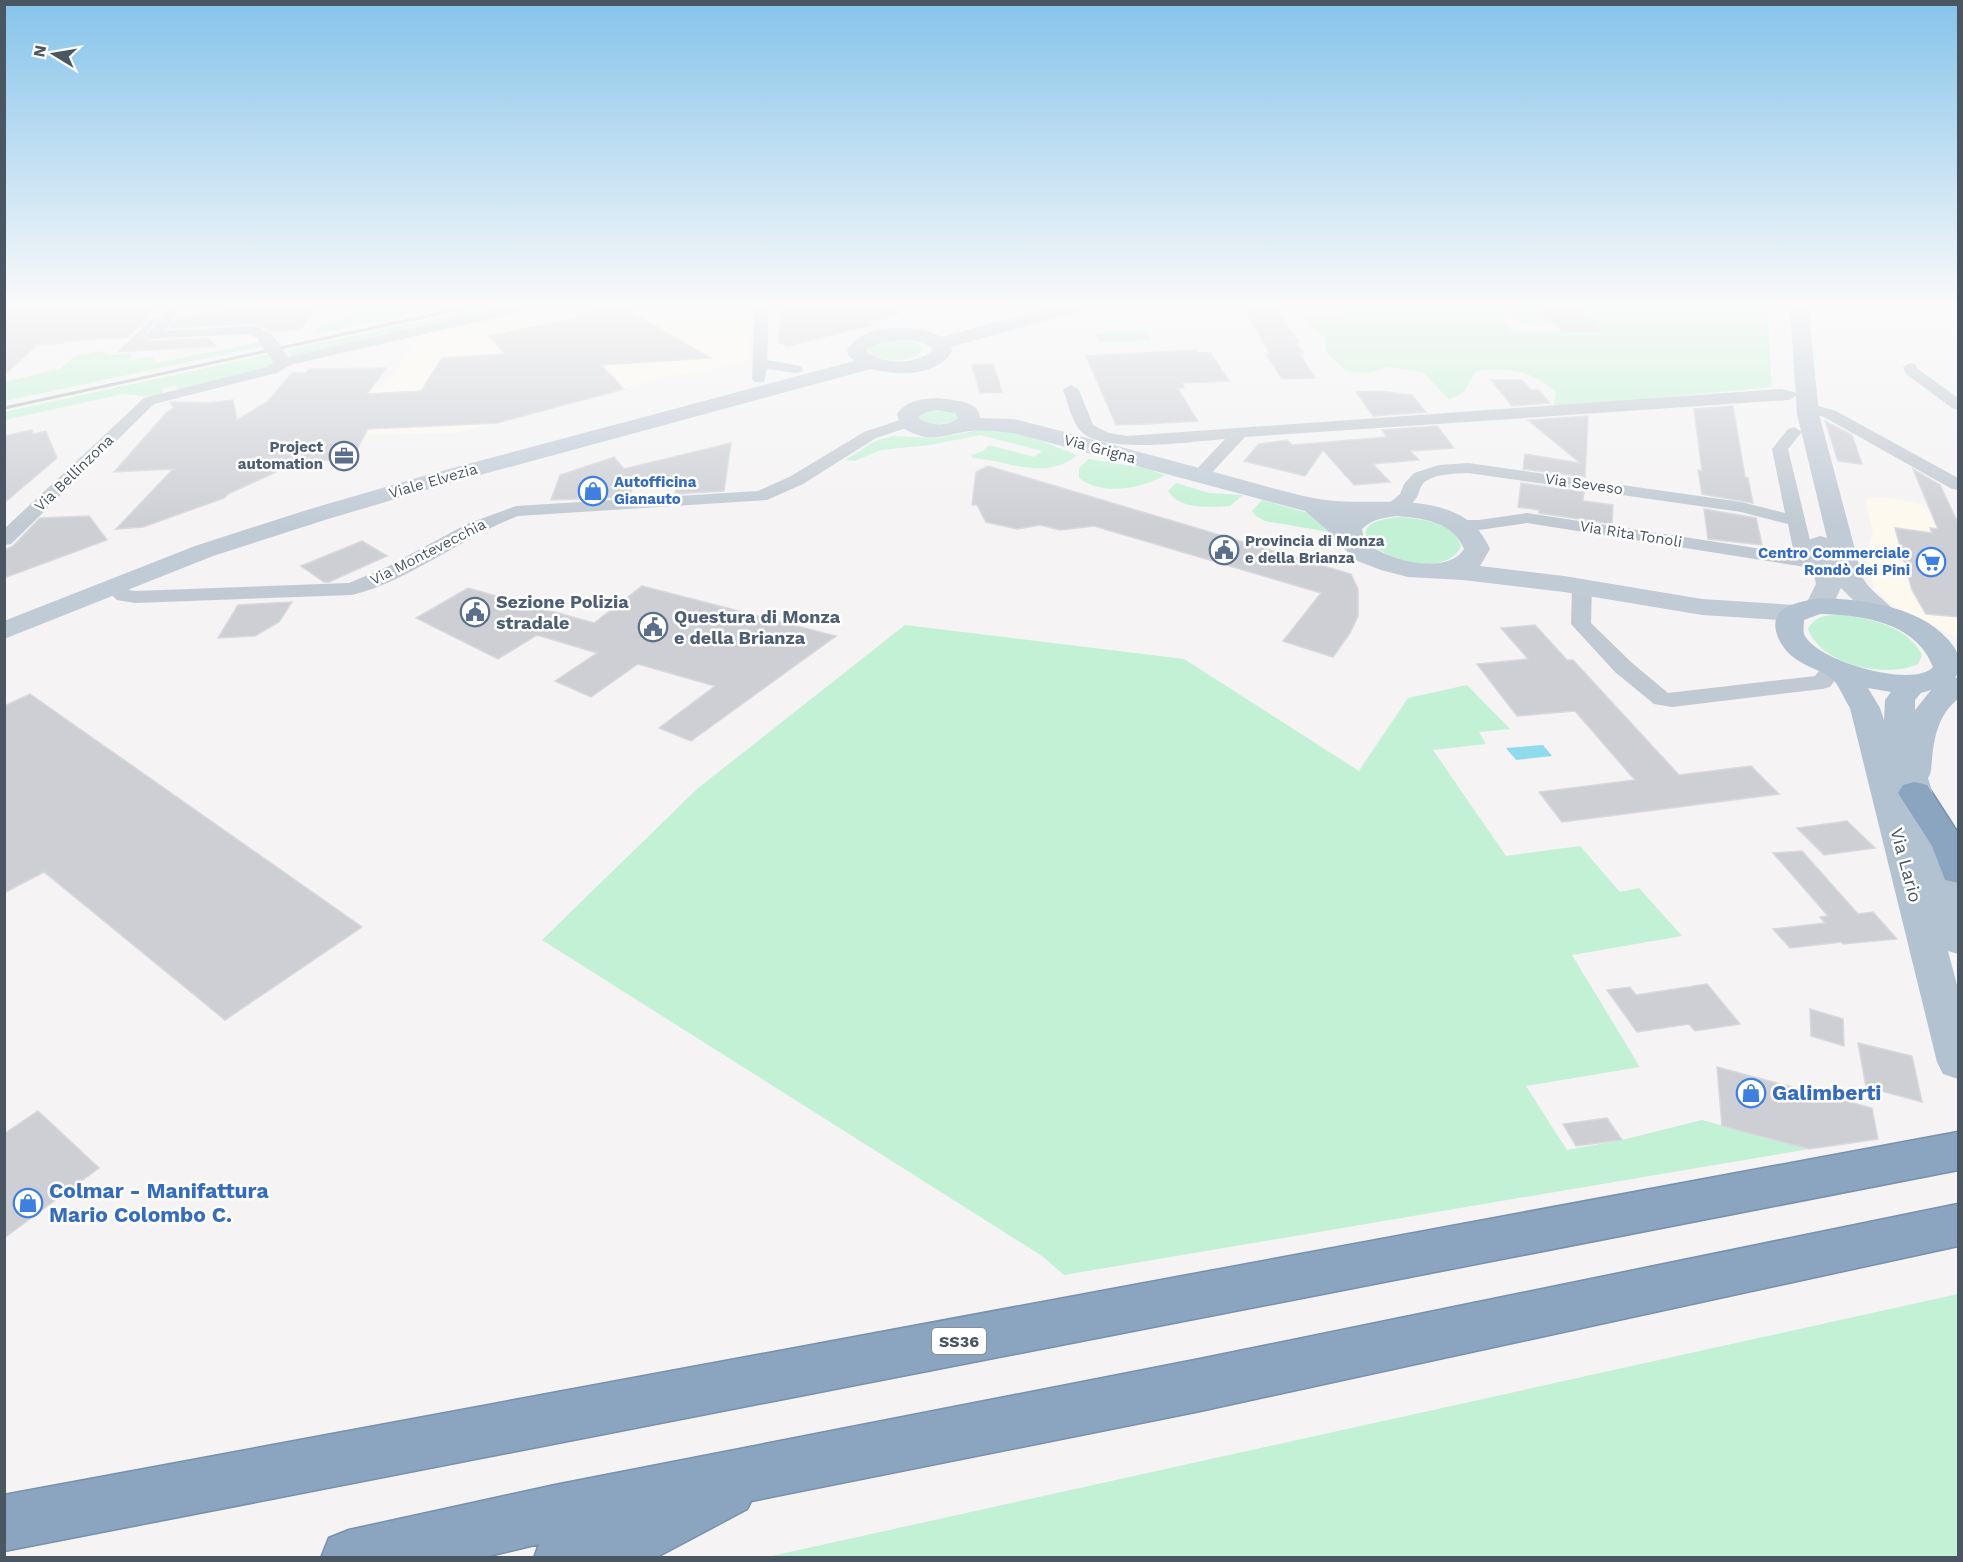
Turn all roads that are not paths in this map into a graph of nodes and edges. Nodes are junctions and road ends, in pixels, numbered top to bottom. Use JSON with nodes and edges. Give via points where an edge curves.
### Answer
{"nodes":[{"id":1,"x":237,"y":379,"type":"edge"},
{"id":2,"x":733,"y":379,"type":"edge"},
{"id":3,"x":785,"y":379,"type":"edge"},
{"id":4,"x":916,"y":379,"type":"edge"},
{"id":5,"x":927,"y":379,"type":"edge"},
{"id":6,"x":944,"y":379,"type":"edge"},
{"id":7,"x":1795,"y":379,"type":"edge"},
{"id":8,"x":1798,"y":379,"type":"edge"},
{"id":9,"x":1922,"y":379,"type":"edge"},
{"id":10,"x":929,"y":387,"type":"junction"},
{"id":11,"x":1071,"y":390,"type":"dead end"},
{"id":12,"x":1798,"y":401,"type":"junction"},
{"id":13,"x":1959,"y":405,"type":"edge"},
{"id":14,"x":968,"y":419,"type":"junction"},
{"id":15,"x":1794,"y":432,"type":"junction"},
{"id":16,"x":1240,"y":433,"type":"junction"},
{"id":17,"x":1427,"y":474,"type":"junction"},
{"id":18,"x":1200,"y":475,"type":"junction"},
{"id":19,"x":1959,"y":485,"type":"edge"},
{"id":20,"x":1791,"y":497,"type":"junction"},
{"id":21,"x":1314,"y":507,"type":"junction"},
{"id":22,"x":1741,"y":507,"type":"junction"},
{"id":23,"x":1384,"y":510,"type":"junction"},
{"id":24,"x":1449,"y":520,"type":"junction"},
{"id":25,"x":1797,"y":520,"type":"junction"},
{"id":26,"x":4,"y":540,"type":"edge"},
{"id":27,"x":1350,"y":541,"type":"junction"},
{"id":28,"x":1477,"y":547,"type":"junction"},
{"id":29,"x":1435,"y":571,"type":"junction"},
{"id":30,"x":112,"y":586,"type":"junction"},
{"id":31,"x":1573,"y":586,"type":"junction"},
{"id":32,"x":1702,"y":608,"type":"junction"},
{"id":33,"x":1807,"y":610,"type":"junction"},
{"id":34,"x":4,"y":613,"type":"edge"},
{"id":35,"x":1883,"y":614,"type":"junction"},
{"id":36,"x":4,"y":631,"type":"edge"},
{"id":37,"x":1946,"y":644,"type":"edge"},
{"id":38,"x":1802,"y":649,"type":"junction"},
{"id":39,"x":1838,"y":670,"type":"junction"},
{"id":40,"x":1942,"y":682,"type":"edge"},
{"id":41,"x":1915,"y":793,"type":"junction"},
{"id":42,"x":1959,"y":872,"type":"edge"},
{"id":43,"x":1959,"y":940,"type":"edge"},
{"id":44,"x":1959,"y":1062,"type":"edge"},
{"id":45,"x":1936,"y":1155,"type":"edge"},
{"id":46,"x":1947,"y":1227,"type":"edge"},
{"id":47,"x":763,"y":1472,"type":"junction"},
{"id":48,"x":4,"y":1523,"type":"edge"},
{"id":49,"x":349,"y":1557,"type":"edge"},
{"id":50,"x":562,"y":1557,"type":"edge"}],
"edges":[{"from":1,"to":26,"type":"street","name":"Via Bellinzona","via":[[150,401]]},
{"from":2,"to":34,"type":"main road","name":"Viale Elvezia","via":[[320,499],[154,553]]},
{"from":3,"to":30,"type":"main road","name":"Viale Elvezia","via":[[204,551]]},
{"from":4,"to":10,"type":"main road","name":"Viale Elvezia"},
{"from":5,"to":10,"type":"main road","name":"Viale Elvezia"},
{"from":6,"to":10,"type":"main road"},
{"from":7,"to":12,"type":"main road"},
{"from":8,"to":12,"type":"main road"},
{"from":9,"to":13,"type":"street"},
{"from":10,"to":14,"type":"main road","via":[[962,408]]},
{"from":10,"to":14,"type":"main road","via":[[922,429],[941,431]]},
{"from":10,"to":30,"type":"street","name":"Via Montevecchia","via":[[870,435],[797,480],[761,496],[516,512],[488,520],[352,589],[135,597],[124,596]]},
{"from":11,"to":16,"type":"street","via":[[1086,428],[1105,437],[1127,441]]},
{"from":12,"to":15,"type":"main road"},
{"from":12,"to":16,"type":"street","via":[[1771,394]]},
{"from":12,"to":19,"type":"street","via":[[1830,414]]},
{"from":12,"to":35,"type":"main road","via":[[1851,582]]},
{"from":14,"to":18,"type":"main road","name":"Via Grigna"},
{"from":15,"to":20,"type":"street","via":[[1780,449]]},
{"from":15,"to":33,"type":"main road","via":[[1829,584]]},
{"from":16,"to":18,"type":"street"},
{"from":17,"to":22,"type":"street","name":"Via Seveso","via":[[1453,468],[1484,469]]},
{"from":17,"to":23,"type":"street","via":[[1415,481],[1408,497]]},
{"from":17,"to":24,"type":"street","via":[[1422,498]]},
{"from":18,"to":21,"type":"main road","name":"Via Grigna"},
{"from":20,"to":22,"type":"street","name":"Via Seveso","via":[[1778,504]]},
{"from":20,"to":25,"type":"street"},
{"from":21,"to":23,"type":"main road","name":"Via Grigna"},
{"from":21,"to":27,"type":"main road","name":"Via Grigna","via":[[1341,528]]},
{"from":22,"to":25,"type":"street","name":"Via Seveso"},
{"from":23,"to":24,"type":"main road","name":"Via Grigna","via":[[1414,510]]},
{"from":23,"to":27,"type":"main road","via":[[1352,522]]},
{"from":24,"to":25,"type":"street","name":"Via Rita Tonoli","via":[[1479,525],[1527,518],[1805,561]]},
{"from":24,"to":28,"type":"main road","via":[[1471,534]]},
{"from":27,"to":29,"type":"main road","name":"Via Grigna","via":[[1361,552],[1383,563]]},
{"from":28,"to":29,"type":"main road","via":[[1467,563]]},
{"from":28,"to":31,"type":"main road","via":[[1511,569]]},
{"from":29,"to":31,"type":"main road","name":"Via Grigna"},
{"from":30,"to":36,"type":"main road","name":"Viale Elvezia"},
{"from":31,"to":32,"type":"main road"},
{"from":31,"to":39,"type":"street","via":[[1581,624],[1623,667],[1662,699],[1822,682]]},
{"from":32,"to":33,"type":"main road"},
{"from":32,"to":38,"type":"main road","via":[[1756,624]]},
{"from":33,"to":35,"type":"main road","via":[[1849,607]]},
{"from":33,"to":38,"type":"main road","via":[[1790,618],[1792,637]]},
{"from":35,"to":37,"type":"main road"},
{"from":37,"to":40,"type":"main road","name":"Via Lario","via":[[1948,668]]},
{"from":38,"to":39,"type":"main road"},
{"from":39,"to":40,"type":"main road","via":[[1866,680]]},
{"from":39,"to":44,"type":"main road","name":"Via Lario","via":[[1865,708]]},
{"from":40,"to":41,"type":"main road","via":[[1919,736]]},
{"from":40,"to":41,"type":"main road","name":"Via Lario","via":[[1900,700],[1899,735]]},
{"from":41,"to":42,"type":"highway","via":[[1949,846]]},
{"from":41,"to":43,"type":"main road","name":"Via Lario"},
{"from":45,"to":48,"type":"highway","number":"SS36"},
{"from":46,"to":47,"type":"highway","via":[[1200,1385]]},
{"from":47,"to":49,"type":"highway"},
{"from":47,"to":50,"type":"highway","via":[[627,1542]]}]}
